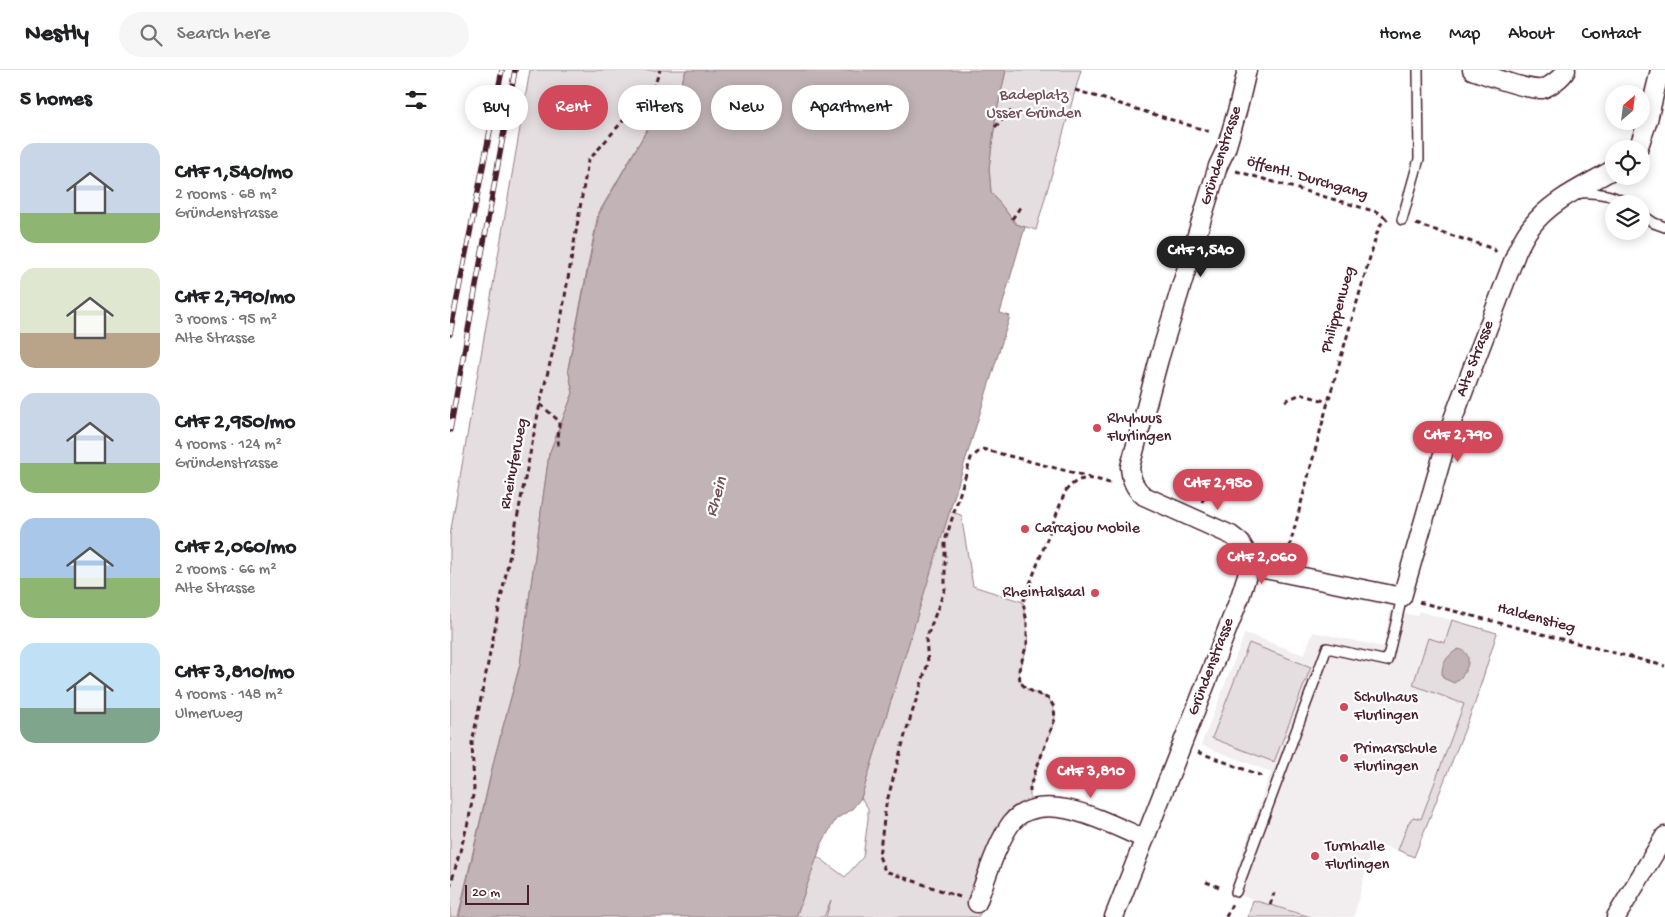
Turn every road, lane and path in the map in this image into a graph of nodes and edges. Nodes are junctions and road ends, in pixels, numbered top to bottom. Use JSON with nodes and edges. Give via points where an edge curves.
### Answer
{"nodes":[{"id":1,"x":660,"y":70,"type":"edge"},
{"id":2,"x":1247,"y":70,"type":"edge"},
{"id":3,"x":1418,"y":70,"type":"edge"},
{"id":4,"x":1472,"y":70,"type":"edge"},
{"id":5,"x":1566,"y":70,"type":"edge"},
{"id":6,"x":1660,"y":70,"type":"edge"},
{"id":7,"x":1075,"y":90,"type":"dead end"},
{"id":8,"x":1014,"y":108,"type":"dead end"},
{"id":9,"x":995,"y":127,"type":"dead end"},
{"id":10,"x":1229,"y":137,"type":"junction"},
{"id":11,"x":1641,"y":140,"type":"edge"},
{"id":12,"x":1218,"y":166,"type":"junction"},
{"id":13,"x":1605,"y":175,"type":"edge"},
{"id":14,"x":1571,"y":194,"type":"junction"},
{"id":15,"x":1607,"y":195,"type":"edge"},
{"id":16,"x":1021,"y":206,"type":"dead end"},
{"id":17,"x":1012,"y":219,"type":"dead end"},
{"id":18,"x":1387,"y":219,"type":"junction"},
{"id":19,"x":1402,"y":220,"type":"junction"},
{"id":20,"x":1650,"y":220,"type":"edge"},
{"id":21,"x":1665,"y":227,"type":"edge"},
{"id":22,"x":1505,"y":284,"type":"junction"},
{"id":23,"x":1285,"y":401,"type":"dead end"},
{"id":24,"x":1328,"y":402,"type":"junction"},
{"id":25,"x":540,"y":404,"type":"junction"},
{"id":26,"x":558,"y":447,"type":"dead end"},
{"id":27,"x":1090,"y":477,"type":"junction"},
{"id":28,"x":1216,"y":482,"type":"dead end"},
{"id":29,"x":1138,"y":492,"type":"junction"},
{"id":30,"x":1194,"y":519,"type":"junction"},
{"id":31,"x":1250,"y":566,"type":"junction"},
{"id":32,"x":1282,"y":573,"type":"junction"},
{"id":33,"x":1402,"y":597,"type":"junction"},
{"id":34,"x":1665,"y":666,"type":"edge"},
{"id":35,"x":1182,"y":746,"type":"junction"},
{"id":36,"x":1278,"y":781,"type":"junction"},
{"id":37,"x":1030,"y":810,"type":"junction"},
{"id":38,"x":1665,"y":836,"type":"edge"},
{"id":39,"x":1145,"y":838,"type":"junction"},
{"id":40,"x":1206,"y":882,"type":"dead end"},
{"id":41,"x":450,"y":887,"type":"edge"},
{"id":42,"x":1232,"y":892,"type":"joint"},
{"id":43,"x":1274,"y":893,"type":"dead end"},
{"id":44,"x":977,"y":903,"type":"joint"},
{"id":45,"x":1270,"y":905,"type":"dead end"},
{"id":46,"x":1114,"y":917,"type":"edge"},
{"id":47,"x":1616,"y":917,"type":"edge"}],
"edges":[{"from":1,"to":25,"type":"path","name":"Rheinuferweg","via":[[655,84],[588,161],[562,314]]},
{"from":2,"to":10,"type":"street","name":"Gründenstrasse"},
{"from":3,"to":19,"type":"lane","via":[[1419,159]]},
{"from":4,"to":5,"type":"street","via":[[1542,89],[1563,76]]},
{"from":6,"to":11,"type":"street"},
{"from":7,"to":10,"type":"path"},
{"from":8,"to":9,"type":"path"},
{"from":10,"to":12,"type":"street","name":"Gründenstrasse"},
{"from":12,"to":18,"type":"path","name":"öffentl. Durchgang","via":[[1377,212]]},
{"from":12,"to":29,"type":"street","name":"Gründenstrasse","via":[[1130,466]]},
{"from":13,"to":14,"type":"street","name":"Alte Strasse"},
{"from":14,"to":15,"type":"lane"},
{"from":14,"to":22,"type":"street","name":"Alte Strasse","via":[[1546,210],[1530,228]]},
{"from":16,"to":17,"type":"path"},
{"from":18,"to":19,"type":"path"},
{"from":18,"to":24,"type":"path","name":"Philippenweg","via":[[1377,233]]},
{"from":19,"to":22,"type":"path","via":[[1494,249]]},
{"from":20,"to":21,"type":"lane"},
{"from":22,"to":33,"type":"street","name":"Alte Strasse","via":[[1453,420]]},
{"from":23,"to":24,"type":"path","via":[[1301,394]]},
{"from":24,"to":32,"type":"path","name":"Philippenweg"},
{"from":25,"to":26,"type":"path","via":[[559,421]]},
{"from":25,"to":41,"type":"path","name":"Rheinuferweg","via":[[472,744],[474,789],[469,819]]},
{"from":27,"to":29,"type":"path"},
{"from":27,"to":37,"type":"path","via":[[1072,483],[1065,492],[1023,602],[1028,622],[1027,644],[1019,670],[1020,682],[1049,699],[1055,719],[1030,786]]},
{"from":27,"to":44,"type":"path","via":[[982,449],[971,458],[945,541],[945,589],[926,639],[928,663],[886,805],[879,856],[885,871]]},
{"from":28,"to":30,"type":"path","via":[[1208,488]]},
{"from":29,"to":30,"type":"street"},
{"from":30,"to":31,"type":"street","via":[[1240,542],[1246,549]]},
{"from":31,"to":32,"type":"street"},
{"from":31,"to":35,"type":"street","name":"Gründenstrasse"},
{"from":32,"to":33,"type":"street"},
{"from":33,"to":34,"type":"path","name":"Haldenstieg"},
{"from":33,"to":36,"type":"lane","via":[[1386,661],[1327,648]]},
{"from":35,"to":36,"type":"path"},
{"from":35,"to":39,"type":"street","name":"Gründenstrasse"},
{"from":36,"to":42,"type":"lane"},
{"from":37,"to":39,"type":"street","via":[[1053,806],[1076,811]]},
{"from":37,"to":44,"type":"street","via":[[1014,821],[1003,836]]},
{"from":38,"to":47,"type":"street"},
{"from":39,"to":46,"type":"street","name":"Gründenstrasse"},
{"from":40,"to":42,"type":"path"},
{"from":43,"to":45,"type":"path"}]}
